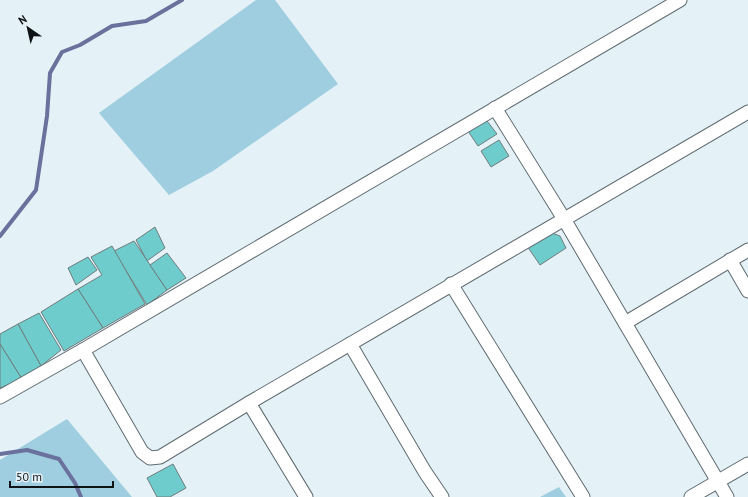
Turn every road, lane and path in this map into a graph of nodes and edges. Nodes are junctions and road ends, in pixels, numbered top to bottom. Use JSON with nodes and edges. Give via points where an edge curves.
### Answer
{"nodes":[{"id":1,"x":680,"y":0,"type":"edge"},
{"id":2,"x":495,"y":108,"type":"junction"},
{"id":3,"x":748,"y":112,"type":"edge"},
{"id":4,"x":564,"y":219,"type":"junction"},
{"id":5,"x":748,"y":250,"type":"edge"},
{"id":6,"x":730,"y":260,"type":"junction"},
{"id":7,"x":451,"y":284,"type":"junction"},
{"id":8,"x":748,"y":291,"type":"edge"},
{"id":9,"x":625,"y":323,"type":"junction"},
{"id":10,"x":350,"y":344,"type":"junction"},
{"id":11,"x":83,"y":350,"type":"junction"},
{"id":12,"x":0,"y":397,"type":"edge"},
{"id":13,"x":249,"y":403,"type":"junction"},
{"id":14,"x":748,"y":464,"type":"edge"},
{"id":15,"x":718,"y":481,"type":"junction"},
{"id":16,"x":306,"y":497,"type":"edge"},
{"id":17,"x":442,"y":497,"type":"edge"},
{"id":18,"x":583,"y":497,"type":"edge"},
{"id":19,"x":691,"y":497,"type":"edge"},
{"id":20,"x":727,"y":497,"type":"edge"}],
"edges":[{"from":1,"to":2,"type":"street"},
{"from":2,"to":4,"type":"street"},
{"from":2,"to":11,"type":"street"},
{"from":3,"to":4,"type":"street"},
{"from":4,"to":7,"type":"street"},
{"from":4,"to":9,"type":"street"},
{"from":5,"to":6,"type":"street"},
{"from":6,"to":8,"type":"street"},
{"from":6,"to":9,"type":"street"},
{"from":7,"to":10,"type":"street"},
{"from":7,"to":18,"type":"street"},
{"from":9,"to":15,"type":"street"},
{"from":10,"to":13,"type":"street"},
{"from":10,"to":17,"type":"street"},
{"from":11,"to":12,"type":"street"},
{"from":11,"to":13,"type":"street","via":[[142,452],[150,458],[160,457]]},
{"from":13,"to":16,"type":"street"},
{"from":14,"to":15,"type":"street"},
{"from":15,"to":19,"type":"street"},
{"from":15,"to":20,"type":"street"}]}
